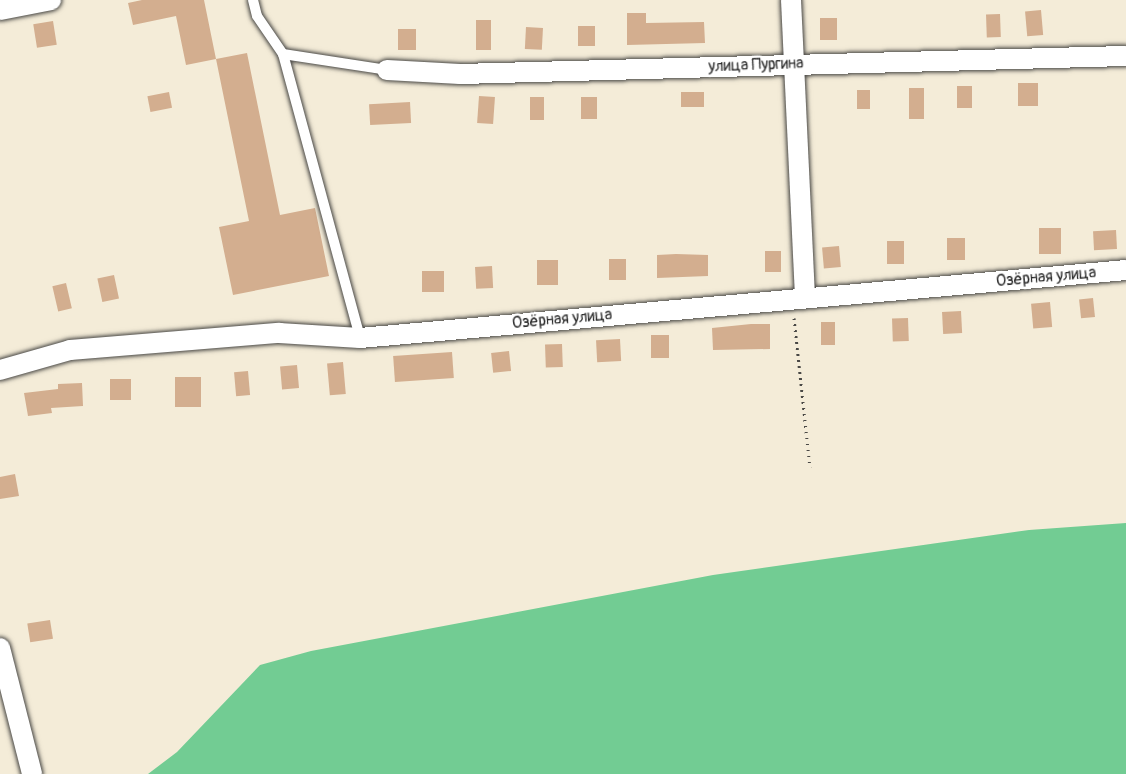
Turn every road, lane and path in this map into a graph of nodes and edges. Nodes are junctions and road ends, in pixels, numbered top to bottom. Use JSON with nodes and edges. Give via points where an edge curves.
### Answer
{"nodes":[{"id":1,"x":51,"y":0,"type":"edge"},
{"id":2,"x":253,"y":0,"type":"edge"},
{"id":3,"x":790,"y":0,"type":"edge"},
{"id":4,"x":0,"y":10,"type":"edge"},
{"id":5,"x":283,"y":54,"type":"junction"},
{"id":6,"x":1126,"y":56,"type":"edge"},
{"id":7,"x":794,"y":63,"type":"junction"},
{"id":8,"x":387,"y":70,"type":"joint"},
{"id":9,"x":1126,"y":270,"type":"edge"},
{"id":10,"x":798,"y":298,"type":"junction"},
{"id":11,"x":360,"y":338,"type":"junction"},
{"id":12,"x":0,"y":370,"type":"edge"},
{"id":13,"x":810,"y":467,"type":"dead end"},
{"id":14,"x":0,"y":648,"type":"edge"},
{"id":15,"x":32,"y":774,"type":"edge"}],
"edges":[{"from":1,"to":4,"type":"street"},
{"from":2,"to":5,"type":"lane","via":[[257,16]]},
{"from":3,"to":7,"type":"street"},
{"from":5,"to":8,"type":"lane"},
{"from":5,"to":11,"type":"lane"},
{"from":6,"to":7,"type":"street","name":"улица Пургина"},
{"from":7,"to":8,"type":"street","name":"улица Пургина","via":[[460,74]]},
{"from":7,"to":10,"type":"street"},
{"from":9,"to":10,"type":"street","name":"Озёрная улица"},
{"from":10,"to":11,"type":"street","name":"Озёрная улица"},
{"from":10,"to":13,"type":"path"},
{"from":11,"to":12,"type":"street","name":"Озёрная улица","via":[[279,333],[70,350]]},
{"from":14,"to":15,"type":"street"}]}
